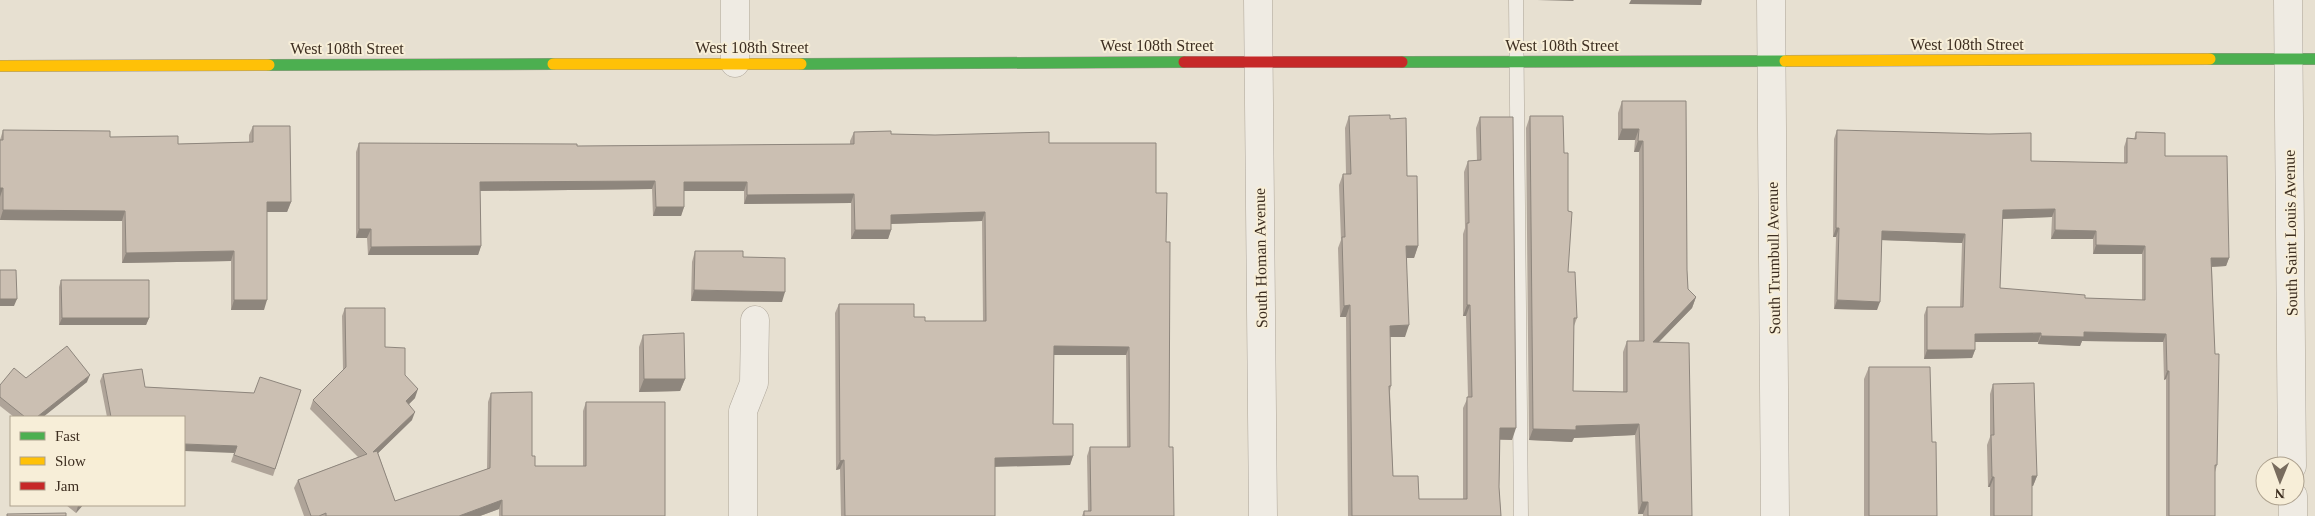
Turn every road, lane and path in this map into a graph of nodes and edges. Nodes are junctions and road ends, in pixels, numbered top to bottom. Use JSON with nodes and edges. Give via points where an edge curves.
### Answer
{"nodes":[{"id":1,"x":735,"y":0,"type":"edge"},
{"id":2,"x":1258,"y":0,"type":"edge"},
{"id":3,"x":1516,"y":0,"type":"edge"},
{"id":4,"x":1771,"y":0,"type":"edge"},
{"id":5,"x":2288,"y":0,"type":"edge"},
{"id":6,"x":2315,"y":59,"type":"edge"},
{"id":7,"x":2288,"y":60,"type":"junction"},
{"id":8,"x":1772,"y":61,"type":"junction"},
{"id":9,"x":1258,"y":62,"type":"junction"},
{"id":10,"x":1517,"y":62,"type":"junction"},
{"id":11,"x":735,"y":63,"type":"junction"},
{"id":12,"x":0,"y":66,"type":"edge"},
{"id":13,"x":755,"y":320,"type":"dead end"},
{"id":14,"x":2292,"y":456,"type":"edge"},
{"id":15,"x":743,"y":516,"type":"edge"},
{"id":16,"x":1263,"y":516,"type":"edge"},
{"id":17,"x":1521,"y":516,"type":"edge"},
{"id":18,"x":1775,"y":516,"type":"edge"}],
"edges":[{"from":1,"to":11,"type":"street"},
{"from":2,"to":9,"type":"street","name":"South Homan Avenue"},
{"from":3,"to":10,"type":"lane"},
{"from":4,"to":8,"type":"street","name":"South Trumbull Avenue"},
{"from":5,"to":7,"type":"street","name":"South Saint Louis Avenue"},
{"from":6,"to":7,"type":"street","name":"West 108th Street"},
{"from":7,"to":8,"type":"street","name":"West 108th Street"},
{"from":7,"to":14,"type":"street","name":"South Saint Louis Avenue"},
{"from":8,"to":10,"type":"street","name":"West 108th Street"},
{"from":8,"to":18,"type":"street","name":"South Trumbull Avenue"},
{"from":9,"to":10,"type":"street","name":"West 108th Street"},
{"from":9,"to":11,"type":"street","name":"West 108th Street"},
{"from":9,"to":16,"type":"street","name":"South Homan Avenue"},
{"from":10,"to":17,"type":"lane"},
{"from":11,"to":12,"type":"street","name":"West 108th Street"},
{"from":13,"to":15,"type":"street","via":[[754,383],[743,411]]}]}
